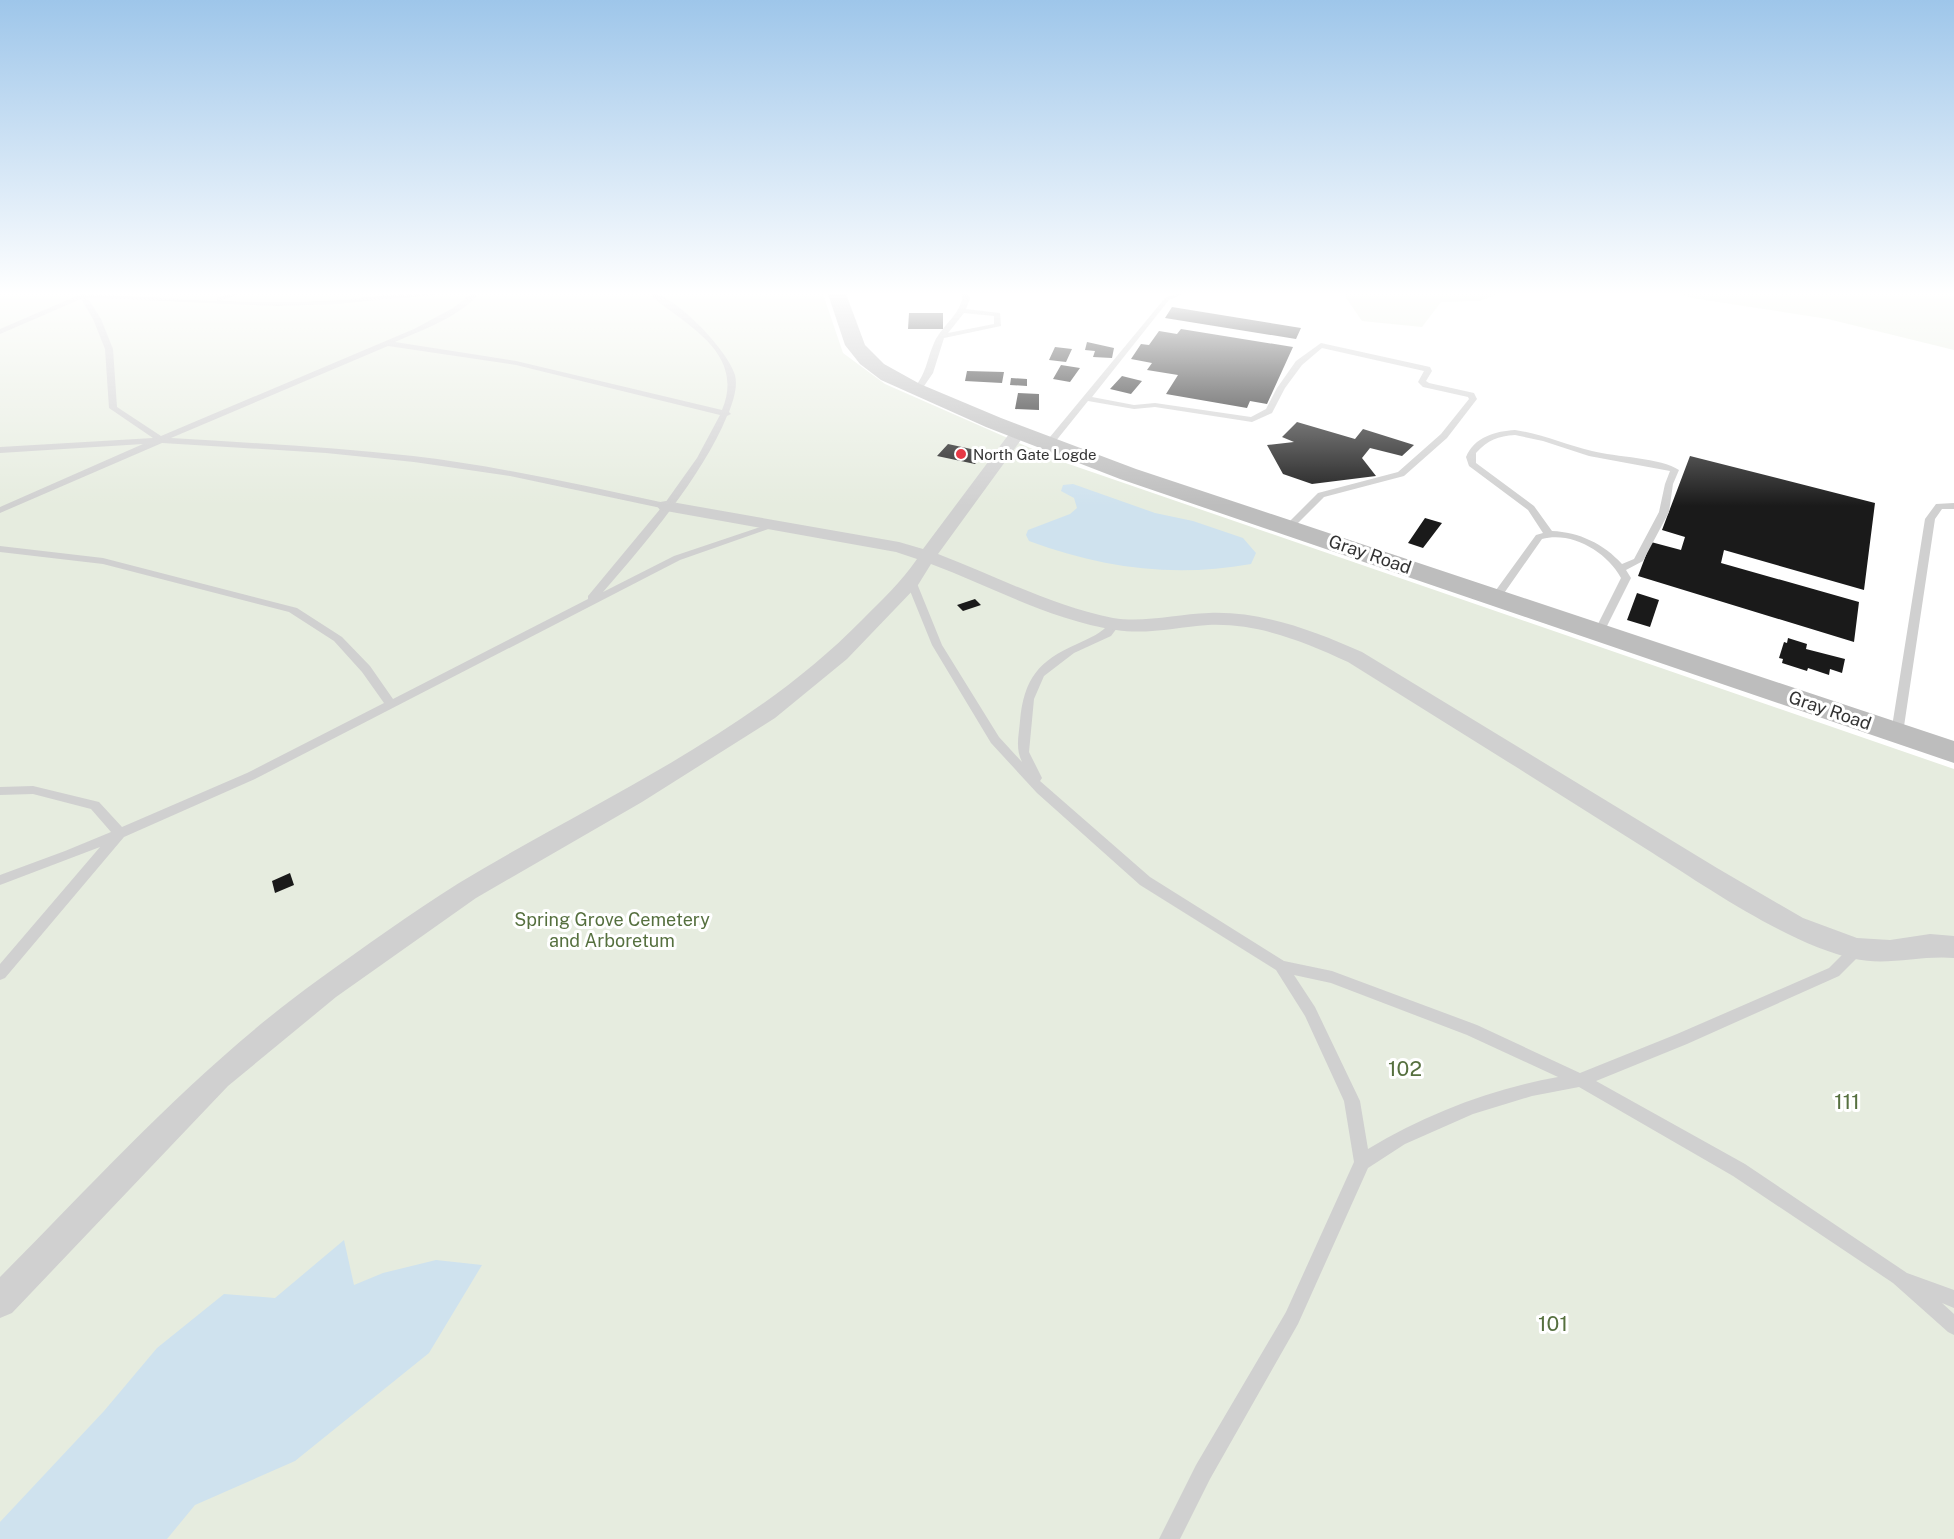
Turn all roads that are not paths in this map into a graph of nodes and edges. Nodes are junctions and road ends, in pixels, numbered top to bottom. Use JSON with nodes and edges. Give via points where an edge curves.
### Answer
{"nodes":[{"id":1,"x":110,"y":363,"type":"edge"},
{"id":2,"x":341,"y":363,"type":"edge"},
{"id":3,"x":515,"y":363,"type":"edge"},
{"id":4,"x":726,"y":363,"type":"edge"},
{"id":5,"x":874,"y":363,"type":"edge"},
{"id":6,"x":933,"y":363,"type":"edge"},
{"id":7,"x":1114,"y":363,"type":"edge"},
{"id":8,"x":1299,"y":363,"type":"edge"},
{"id":9,"x":1400,"y":363,"type":"edge"},
{"id":10,"x":917,"y":390,"type":"junction"},
{"id":11,"x":1086,"y":398,"type":"junction"},
{"id":12,"x":727,"y":414,"type":"junction"},
{"id":13,"x":1018,"y":433,"type":"junction"},
{"id":14,"x":162,"y":440,"type":"junction"},
{"id":15,"x":1048,"y":445,"type":"junction"},
{"id":16,"x":0,"y":450,"type":"edge"},
{"id":17,"x":666,"y":506,"type":"junction"},
{"id":18,"x":1954,"y":506,"type":"edge"},
{"id":19,"x":0,"y":510,"type":"edge"},
{"id":20,"x":772,"y":526,"type":"junction"},
{"id":21,"x":1288,"y":528,"type":"junction"},
{"id":22,"x":1548,"y":533,"type":"junction"},
{"id":23,"x":0,"y":549,"type":"edge"},
{"id":24,"x":928,"y":555,"type":"junction"},
{"id":25,"x":1622,"y":568,"type":"junction"},
{"id":26,"x":911,"y":581,"type":"junction"},
{"id":27,"x":1496,"y":597,"type":"junction"},
{"id":28,"x":588,"y":604,"type":"junction"},
{"id":29,"x":1115,"y":624,"type":"junction"},
{"id":30,"x":1599,"y":632,"type":"junction"},
{"id":31,"x":391,"y":704,"type":"junction"},
{"id":32,"x":1898,"y":733,"type":"junction"},
{"id":33,"x":1954,"y":752,"type":"edge"},
{"id":34,"x":1041,"y":790,"type":"junction"},
{"id":35,"x":0,"y":791,"type":"edge"},
{"id":36,"x":120,"y":833,"type":"junction"},
{"id":37,"x":0,"y":880,"type":"edge"},
{"id":38,"x":1954,"y":947,"type":"edge"},
{"id":39,"x":1857,"y":950,"type":"junction"},
{"id":40,"x":1281,"y":966,"type":"junction"},
{"id":41,"x":0,"y":974,"type":"edge"},
{"id":42,"x":1580,"y":1080,"type":"junction"},
{"id":43,"x":1362,"y":1162,"type":"junction"},
{"id":44,"x":1899,"y":1277,"type":"junction"},
{"id":45,"x":1954,"y":1299,"type":"edge"},
{"id":46,"x":0,"y":1300,"type":"edge"},
{"id":47,"x":1954,"y":1326,"type":"edge"},
{"id":48,"x":1168,"y":1539,"type":"edge"}],
"edges":[{"from":1,"to":14,"type":"lane","via":[[113,408]]},
{"from":2,"to":14,"type":"lane"},
{"from":3,"to":12,"type":"lane"},
{"from":4,"to":12,"type":"lane","via":[[733,394]]},
{"from":5,"to":10,"type":"street","name":"Gray Road"},
{"from":6,"to":10,"type":"lane","via":[[929,377]]},
{"from":7,"to":11,"type":"lane"},
{"from":8,"to":11,"type":"lane","via":[[1269,411],[1252,420]]},
{"from":9,"to":21,"type":"lane","via":[[1427,369],[1422,382],[1426,385],[1471,395],[1473,399],[1444,436],[1401,474],[1321,495]]},
{"from":10,"to":13,"type":"street","name":"Gray Road"},
{"from":11,"to":15,"type":"lane"},
{"from":12,"to":17,"type":"lane"},
{"from":13,"to":15,"type":"street","name":"Gray Road"},
{"from":13,"to":24,"type":"street"},
{"from":14,"to":16,"type":"lane"},
{"from":14,"to":17,"type":"lane","via":[[257,444],[414,459],[510,473]]},
{"from":14,"to":19,"type":"lane"},
{"from":15,"to":21,"type":"street","name":"Gray Road"},
{"from":17,"to":20,"type":"street"},
{"from":17,"to":28,"type":"lane"},
{"from":18,"to":32,"type":"lane","via":[[1939,506],[1930,519]]},
{"from":20,"to":24,"type":"street"},
{"from":20,"to":28,"type":"lane","via":[[677,558]]},
{"from":21,"to":27,"type":"street","name":"Gray Road"},
{"from":22,"to":25,"type":"lane","via":[[1591,544]]},
{"from":22,"to":25,"type":"lane","via":[[1532,508],[1472,464],[1472,453],[1482,440],[1515,433],[1675,470],[1664,512],[1638,561]]},
{"from":22,"to":27,"type":"lane","via":[[1539,537]]},
{"from":23,"to":31,"type":"lane","via":[[103,561],[293,610],[338,639]]},
{"from":24,"to":26,"type":"street"},
{"from":24,"to":29,"type":"street","via":[[1062,609]]},
{"from":25,"to":30,"type":"lane","via":[[1626,578]]},
{"from":26,"to":34,"type":"lane","via":[[937,645],[995,740]]},
{"from":26,"to":46,"type":"street","via":[[840,654],[766,713],[634,796],[467,891],[326,988],[218,1077]]},
{"from":27,"to":30,"type":"street","name":"Gray Road"},
{"from":28,"to":31,"type":"lane"},
{"from":29,"to":34,"type":"lane","via":[[1107,634],[1070,651],[1040,674],[1028,699],[1023,752]]},
{"from":29,"to":39,"type":"street","via":[[1243,621],[1315,638],[1355,657],[1794,925]]},
{"from":30,"to":32,"type":"street","name":"Gray Road"},
{"from":31,"to":36,"type":"lane","via":[[251,776]]},
{"from":32,"to":33,"type":"street","name":"Gray Road"},
{"from":34,"to":40,"type":"lane","via":[[1145,881]]},
{"from":35,"to":36,"type":"lane","via":[[33,790],[95,805]]},
{"from":36,"to":37,"type":"lane"},
{"from":36,"to":41,"type":"lane"},
{"from":38,"to":39,"type":"street"},
{"from":39,"to":42,"type":"lane","via":[[1834,972]]},
{"from":40,"to":42,"type":"lane","via":[[1332,977],[1472,1030]]},
{"from":40,"to":43,"type":"lane","via":[[1310,1012],[1352,1101]]},
{"from":42,"to":43,"type":"lane","via":[[1471,1107],[1399,1138]]},
{"from":42,"to":44,"type":"lane","via":[[1739,1170]]},
{"from":43,"to":48,"type":"lane","via":[[1292,1318]]},
{"from":44,"to":45,"type":"lane"},
{"from":44,"to":47,"type":"lane"}]}
